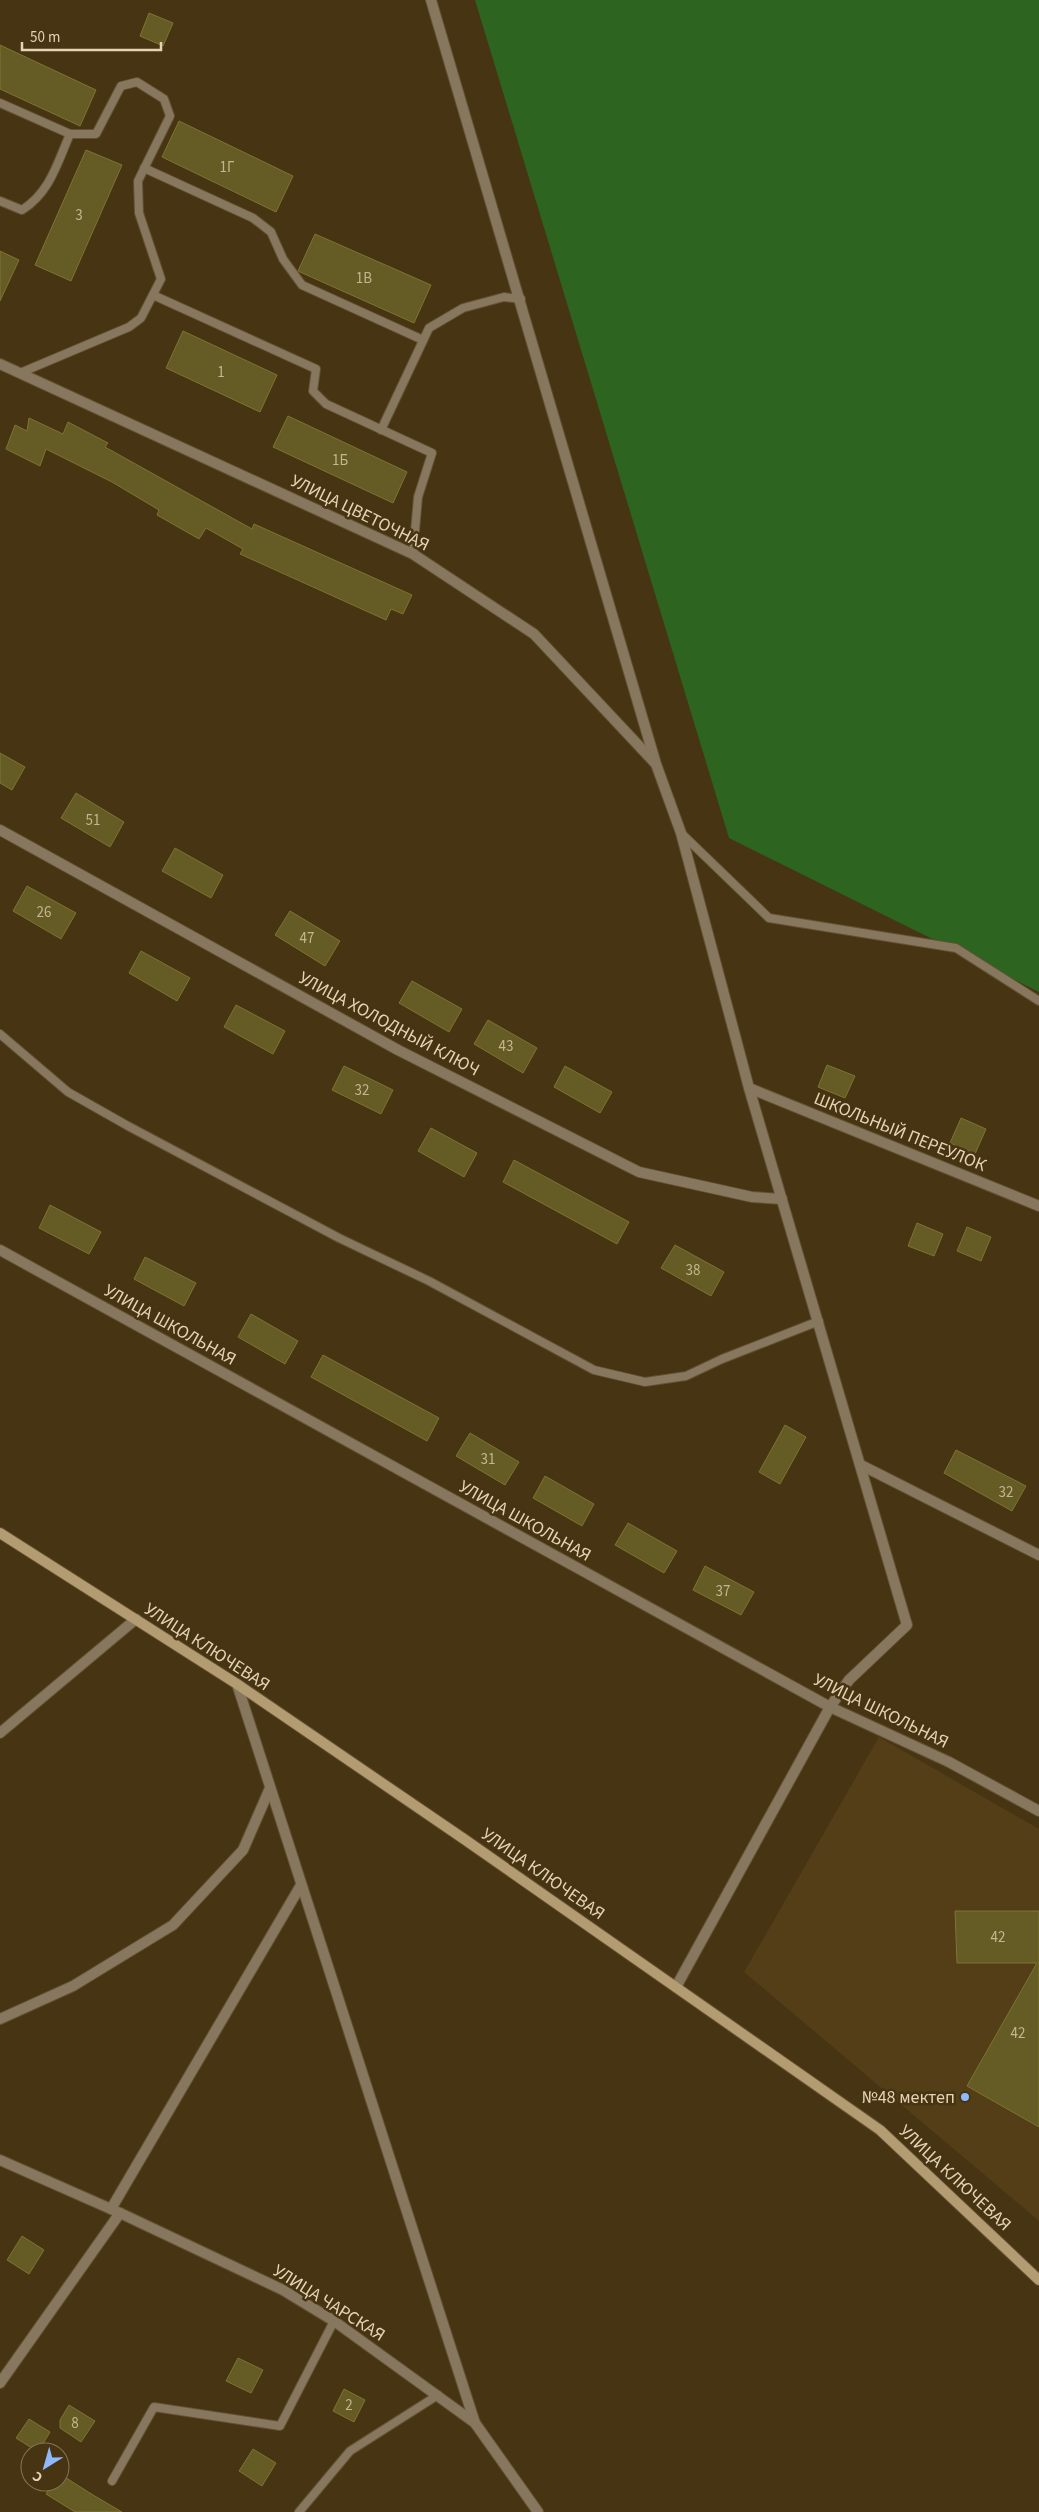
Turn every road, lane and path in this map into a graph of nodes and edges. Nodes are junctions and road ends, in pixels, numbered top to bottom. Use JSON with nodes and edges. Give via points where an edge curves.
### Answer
{"nodes":[{"id":1,"x":431,"y":0,"type":"edge"},
{"id":2,"x":0,"y":103,"type":"edge"},
{"id":3,"x":70,"y":134,"type":"junction"},
{"id":4,"x":144,"y":168,"type":"junction"},
{"id":5,"x":0,"y":201,"type":"edge"},
{"id":6,"x":152,"y":295,"type":"junction"},
{"id":7,"x":521,"y":299,"type":"junction"},
{"id":8,"x":424,"y":340,"type":"junction"},
{"id":9,"x":0,"y":364,"type":"edge"},
{"id":10,"x":20,"y":373,"type":"junction"},
{"id":11,"x":381,"y":430,"type":"junction"},
{"id":12,"x":413,"y":554,"type":"junction"},
{"id":13,"x":656,"y":764,"type":"junction"},
{"id":14,"x":0,"y":830,"type":"edge"},
{"id":15,"x":681,"y":833,"type":"junction"},
{"id":16,"x":1039,"y":1001,"type":"edge"},
{"id":17,"x":0,"y":1034,"type":"edge"},
{"id":18,"x":749,"y":1088,"type":"junction"},
{"id":19,"x":782,"y":1199,"type":"junction"},
{"id":20,"x":1039,"y":1206,"type":"edge"},
{"id":21,"x":0,"y":1250,"type":"edge"},
{"id":22,"x":819,"y":1321,"type":"junction"},
{"id":23,"x":861,"y":1465,"type":"junction"},
{"id":24,"x":0,"y":1533,"type":"edge"},
{"id":25,"x":1039,"y":1555,"type":"edge"},
{"id":26,"x":136,"y":1619,"type":"junction"},
{"id":27,"x":237,"y":1684,"type":"junction"},
{"id":28,"x":830,"y":1707,"type":"junction"},
{"id":29,"x":0,"y":1733,"type":"edge"},
{"id":30,"x":270,"y":1788,"type":"junction"},
{"id":31,"x":1039,"y":1811,"type":"edge"},
{"id":32,"x":301,"y":1885,"type":"junction"},
{"id":33,"x":676,"y":1987,"type":"junction"},
{"id":34,"x":0,"y":2019,"type":"edge"},
{"id":35,"x":0,"y":2160,"type":"edge"},
{"id":36,"x":116,"y":2211,"type":"junction"},
{"id":37,"x":1039,"y":2280,"type":"edge"},
{"id":38,"x":334,"y":2321,"type":"junction"},
{"id":39,"x":0,"y":2383,"type":"edge"},
{"id":40,"x":438,"y":2395,"type":"junction"},
{"id":41,"x":474,"y":2422,"type":"junction"},
{"id":42,"x":112,"y":2481,"type":"dead end"},
{"id":43,"x":299,"y":2512,"type":"edge"},
{"id":44,"x":538,"y":2512,"type":"edge"}],
"edges":[{"from":1,"to":7,"type":"street"},
{"from":2,"to":3,"type":"lane"},
{"from":3,"to":4,"type":"lane","via":[[96,134],[120,86],[137,82],[164,99],[170,116]]},
{"from":3,"to":5,"type":"lane","via":[[38,200],[22,210]]},
{"from":4,"to":6,"type":"lane","via":[[138,181],[139,213],[161,280]]},
{"from":4,"to":8,"type":"lane","via":[[253,218],[271,232],[283,259],[302,286]]},
{"from":6,"to":10,"type":"lane","via":[[141,318],[129,327]]},
{"from":6,"to":11,"type":"lane","via":[[316,369],[313,391],[326,404]]},
{"from":7,"to":8,"type":"lane","via":[[504,297],[463,308],[429,328]]},
{"from":7,"to":13,"type":"street"},
{"from":8,"to":11,"type":"lane"},
{"from":9,"to":10,"type":"street","name":"УЛИЦА ЦВЕТОЧНАЯ"},
{"from":10,"to":12,"type":"street","name":"УЛИЦА ЦВЕТОЧНАЯ"},
{"from":11,"to":12,"type":"lane","via":[[432,453],[418,497]]},
{"from":12,"to":13,"type":"street","name":"УЛИЦА ЦВЕТОЧНАЯ","via":[[534,634]]},
{"from":13,"to":15,"type":"street"},
{"from":14,"to":19,"type":"street","name":"УЛИЦА ХОЛОДНЫЙ КЛЮЧ","via":[[398,1050],[639,1172],[752,1197]]},
{"from":15,"to":16,"type":"lane","via":[[769,918],[956,948]]},
{"from":15,"to":18,"type":"street"},
{"from":17,"to":22,"type":"lane","via":[[77,1097],[594,1370],[646,1382],[686,1376]]},
{"from":18,"to":19,"type":"street"},
{"from":18,"to":20,"type":"street","name":"ШКОЛЬНЫЙ ПЕРЕУЛОК"},
{"from":19,"to":22,"type":"street"},
{"from":21,"to":28,"type":"street","name":"УЛИЦА ШКОЛЬНАЯ"},
{"from":22,"to":23,"type":"street"},
{"from":23,"to":25,"type":"street"},
{"from":23,"to":28,"type":"street","via":[[907,1625],[849,1680]]},
{"from":24,"to":26,"type":"street","name":"УЛИЦА КЛЮЧЕВАЯ"},
{"from":26,"to":27,"type":"street","name":"УЛИЦА КЛЮЧЕВАЯ"},
{"from":26,"to":29,"type":"street"},
{"from":27,"to":30,"type":"street"},
{"from":27,"to":33,"type":"street","name":"УЛИЦА КЛЮЧЕВАЯ"},
{"from":28,"to":31,"type":"street","name":"УЛИЦА ШКОЛЬНАЯ","via":[[949,1762]]},
{"from":28,"to":33,"type":"street"},
{"from":30,"to":32,"type":"street"},
{"from":30,"to":34,"type":"street","via":[[243,1850],[173,1925],[73,1986]]},
{"from":32,"to":36,"type":"street"},
{"from":32,"to":41,"type":"street"},
{"from":33,"to":37,"type":"street","name":"УЛИЦА КЛЮЧЕВАЯ","via":[[880,2130]]},
{"from":35,"to":36,"type":"street","name":"УЛИЦА ЧАРСКАЯ"},
{"from":36,"to":38,"type":"street","name":"УЛИЦА ЧАРСКАЯ","via":[[283,2290]]},
{"from":36,"to":39,"type":"street"},
{"from":38,"to":40,"type":"street","name":"УЛИЦА ЧАРСКАЯ"},
{"from":38,"to":42,"type":"lane","via":[[280,2426],[154,2407]]},
{"from":40,"to":41,"type":"street","name":"УЛИЦА ЧАРСКАЯ"},
{"from":40,"to":43,"type":"lane","via":[[350,2451]]},
{"from":41,"to":44,"type":"street","name":"УЛИЦА ЧАРСКАЯ"}]}
